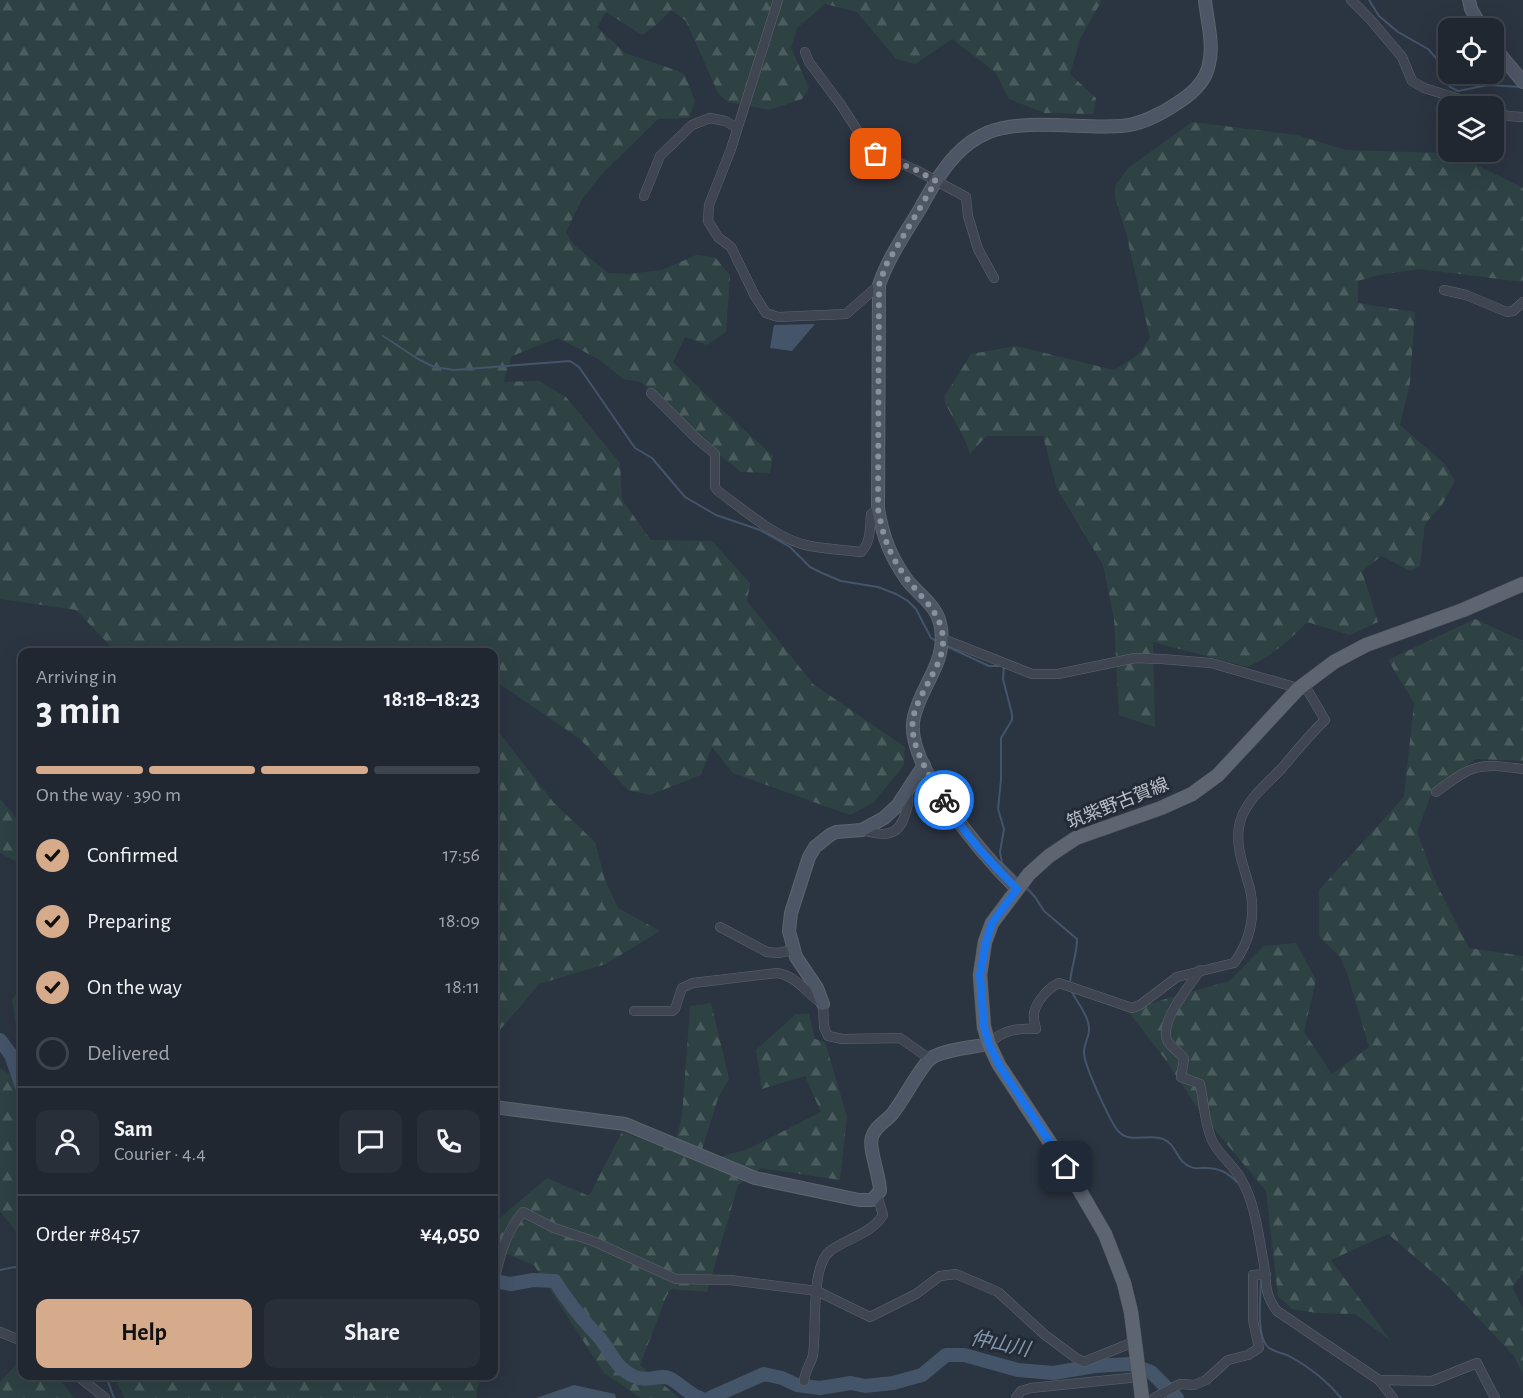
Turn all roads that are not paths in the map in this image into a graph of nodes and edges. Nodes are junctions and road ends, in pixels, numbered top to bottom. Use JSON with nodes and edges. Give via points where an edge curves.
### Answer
{"nodes":[{"id":1,"x":778,"y":0,"type":"edge"},
{"id":2,"x":1205,"y":0,"type":"edge"},
{"id":3,"x":1351,"y":0,"type":"edge"},
{"id":4,"x":1361,"y":0,"type":"edge"},
{"id":5,"x":1469,"y":0,"type":"edge"},
{"id":6,"x":1476,"y":18,"type":"edge"},
{"id":7,"x":1370,"y":19,"type":"junction"},
{"id":8,"x":805,"y":52,"type":"dead end"},
{"id":9,"x":1504,"y":57,"type":"edge"},
{"id":10,"x":1521,"y":75,"type":"edge"},
{"id":11,"x":1447,"y":96,"type":"edge"},
{"id":12,"x":1504,"y":114,"type":"edge"},
{"id":13,"x":1523,"y":117,"type":"edge"},
{"id":14,"x":737,"y":128,"type":"junction"},
{"id":15,"x":936,"y":181,"type":"junction"},
{"id":16,"x":644,"y":196,"type":"dead end"},
{"id":17,"x":994,"y":278,"type":"dead end"},
{"id":18,"x":879,"y":285,"type":"junction"},
{"id":19,"x":1444,"y":290,"type":"dead end"},
{"id":20,"x":1523,"y":302,"type":"edge"},
{"id":21,"x":651,"y":393,"type":"dead end"},
{"id":22,"x":878,"y":509,"type":"junction"},
{"id":23,"x":1523,"y":584,"type":"edge"},
{"id":24,"x":943,"y":639,"type":"junction"},
{"id":25,"x":1298,"y":690,"type":"junction"},
{"id":26,"x":924,"y":765,"type":"junction"},
{"id":27,"x":1523,"y":769,"type":"edge"},
{"id":28,"x":907,"y":792,"type":"junction"},
{"id":29,"x":1436,"y":792,"type":"dead end"},
{"id":30,"x":862,"y":830,"type":"junction"},
{"id":31,"x":1017,"y":889,"type":"junction"},
{"id":32,"x":720,"y":927,"type":"dead end"},
{"id":33,"x":793,"y":950,"type":"junction"},
{"id":34,"x":1200,"y":970,"type":"junction"},
{"id":35,"x":823,"y":1004,"type":"junction"},
{"id":36,"x":634,"y":1011,"type":"dead end"},
{"id":37,"x":989,"y":1044,"type":"junction"},
{"id":38,"x":930,"y":1059,"type":"junction"},
{"id":39,"x":498,"y":1108,"type":"edge"},
{"id":40,"x":877,"y":1196,"type":"junction"},
{"id":41,"x":498,"y":1258,"type":"edge"},
{"id":42,"x":1266,"y":1274,"type":"junction"},
{"id":43,"x":817,"y":1291,"type":"junction"},
{"id":44,"x":0,"y":1332,"type":"edge"},
{"id":45,"x":18,"y":1339,"type":"edge"},
{"id":46,"x":1136,"y":1345,"type":"junction"},
{"id":47,"x":1139,"y":1373,"type":"junction"},
{"id":48,"x":83,"y":1380,"type":"edge"},
{"id":49,"x":1379,"y":1380,"type":"junction"},
{"id":50,"x":804,"y":1381,"type":"dead end"},
{"id":51,"x":1155,"y":1397,"type":"edge"},
{"id":52,"x":105,"y":1398,"type":"edge"},
{"id":53,"x":1016,"y":1398,"type":"edge"},
{"id":54,"x":1142,"y":1398,"type":"edge"},
{"id":55,"x":1393,"y":1398,"type":"edge"},
{"id":56,"x":1495,"y":1398,"type":"edge"}],
"edges":[{"from":1,"to":14,"type":"street"},
{"from":2,"to":15,"type":"street","via":[[1209,63],[1192,94],[1144,120],[1123,126],[1041,125],[989,132],[954,156]]},
{"from":3,"to":7,"type":"street"},
{"from":4,"to":7,"type":"street"},
{"from":5,"to":6,"type":"street"},
{"from":7,"to":11,"type":"street","via":[[1402,57],[1412,81]]},
{"from":8,"to":15,"type":"street","via":[[870,150]]},
{"from":9,"to":10,"type":"street"},
{"from":12,"to":13,"type":"street"},
{"from":14,"to":16,"type":"street","via":[[710,118],[692,125],[660,156]]},
{"from":14,"to":18,"type":"street","via":[[709,205],[708,221],[718,237],[731,247],[760,307],[778,317],[837,316],[846,314]]},
{"from":15,"to":17,"type":"street","via":[[966,197],[978,249]]},
{"from":15,"to":18,"type":"street","via":[[886,265]]},
{"from":18,"to":22,"type":"street"},
{"from":19,"to":20,"type":"street","via":[[1507,312]]},
{"from":21,"to":22,"type":"street","via":[[715,454],[718,491],[762,524],[808,546],[861,552],[869,535],[871,514]]},
{"from":22,"to":24,"type":"street","via":[[890,554],[939,619]]},
{"from":23,"to":25,"type":"main road","name":"筑紫野古賀線","via":[[1366,645],[1334,662]]},
{"from":24,"to":25,"type":"street","via":[[1032,674],[1059,674],[1135,658],[1162,659],[1211,663]]},
{"from":24,"to":26,"type":"street","via":[[939,661],[913,719],[913,736]]},
{"from":25,"to":31,"type":"main road","name":"筑紫野古賀線","via":[[1218,775],[1161,808],[1076,838],[1048,856]]},
{"from":25,"to":34,"type":"street","via":[[1308,691],[1325,720],[1254,797],[1242,818],[1239,855],[1250,889],[1252,913],[1245,947],[1234,963]]},
{"from":26,"to":28,"type":"street"},
{"from":26,"to":31,"type":"street","via":[[955,819]]},
{"from":27,"to":29,"type":"street","via":[[1474,767]]},
{"from":28,"to":30,"type":"street","via":[[884,818]]},
{"from":28,"to":30,"type":"street","via":[[909,802],[903,822],[895,832]]},
{"from":30,"to":33,"type":"street","via":[[836,832],[808,857],[789,923]]},
{"from":31,"to":37,"type":"main road","name":"筑紫野古賀線","via":[[992,923],[980,975]]},
{"from":32,"to":33,"type":"street","via":[[767,952]]},
{"from":33,"to":35,"type":"street"},
{"from":34,"to":37,"type":"street","via":[[1177,977],[1132,1008],[1059,983],[1051,986],[1041,999],[1034,1014],[1035,1029],[1016,1028],[999,1034]]},
{"from":34,"to":42,"type":"street","via":[[1178,1001],[1164,1032],[1168,1043],[1184,1059],[1181,1077],[1200,1084],[1212,1140],[1247,1190]]},
{"from":35,"to":36,"type":"street","via":[[799,982],[777,973],[693,983],[682,988],[672,1011]]},
{"from":35,"to":38,"type":"street","via":[[828,1036],[900,1038]]},
{"from":37,"to":38,"type":"street"},
{"from":37,"to":46,"type":"main road","name":"筑紫野古賀線","via":[[1105,1234],[1124,1283]]},
{"from":38,"to":40,"type":"street","via":[[871,1138],[880,1183]]},
{"from":39,"to":40,"type":"street","via":[[625,1124],[755,1178],[859,1200]]},
{"from":40,"to":43,"type":"street","via":[[883,1215],[876,1225],[828,1252],[818,1273]]},
{"from":41,"to":43,"type":"street","via":[[523,1212],[676,1279],[730,1280]]},
{"from":42,"to":49,"type":"street","via":[[1266,1294],[1277,1311]]},
{"from":42,"to":51,"type":"street","via":[[1253,1275],[1253,1320],[1259,1348],[1228,1360],[1206,1380],[1194,1385],[1180,1384]]},
{"from":43,"to":46,"type":"street","via":[[870,1317],[916,1294],[940,1276],[956,1274],[998,1292],[1045,1335],[1084,1362]]},
{"from":43,"to":50,"type":"street","via":[[812,1360]]},
{"from":44,"to":45,"type":"street"},
{"from":46,"to":47,"type":"main road","name":"筑紫野古賀線"},
{"from":47,"to":53,"type":"street","via":[[1021,1391]]},
{"from":47,"to":54,"type":"main road","name":"筑紫野古賀線"},
{"from":48,"to":52,"type":"street"},
{"from":49,"to":55,"type":"street"},
{"from":49,"to":56,"type":"street","via":[[1432,1381],[1477,1363]]}]}
